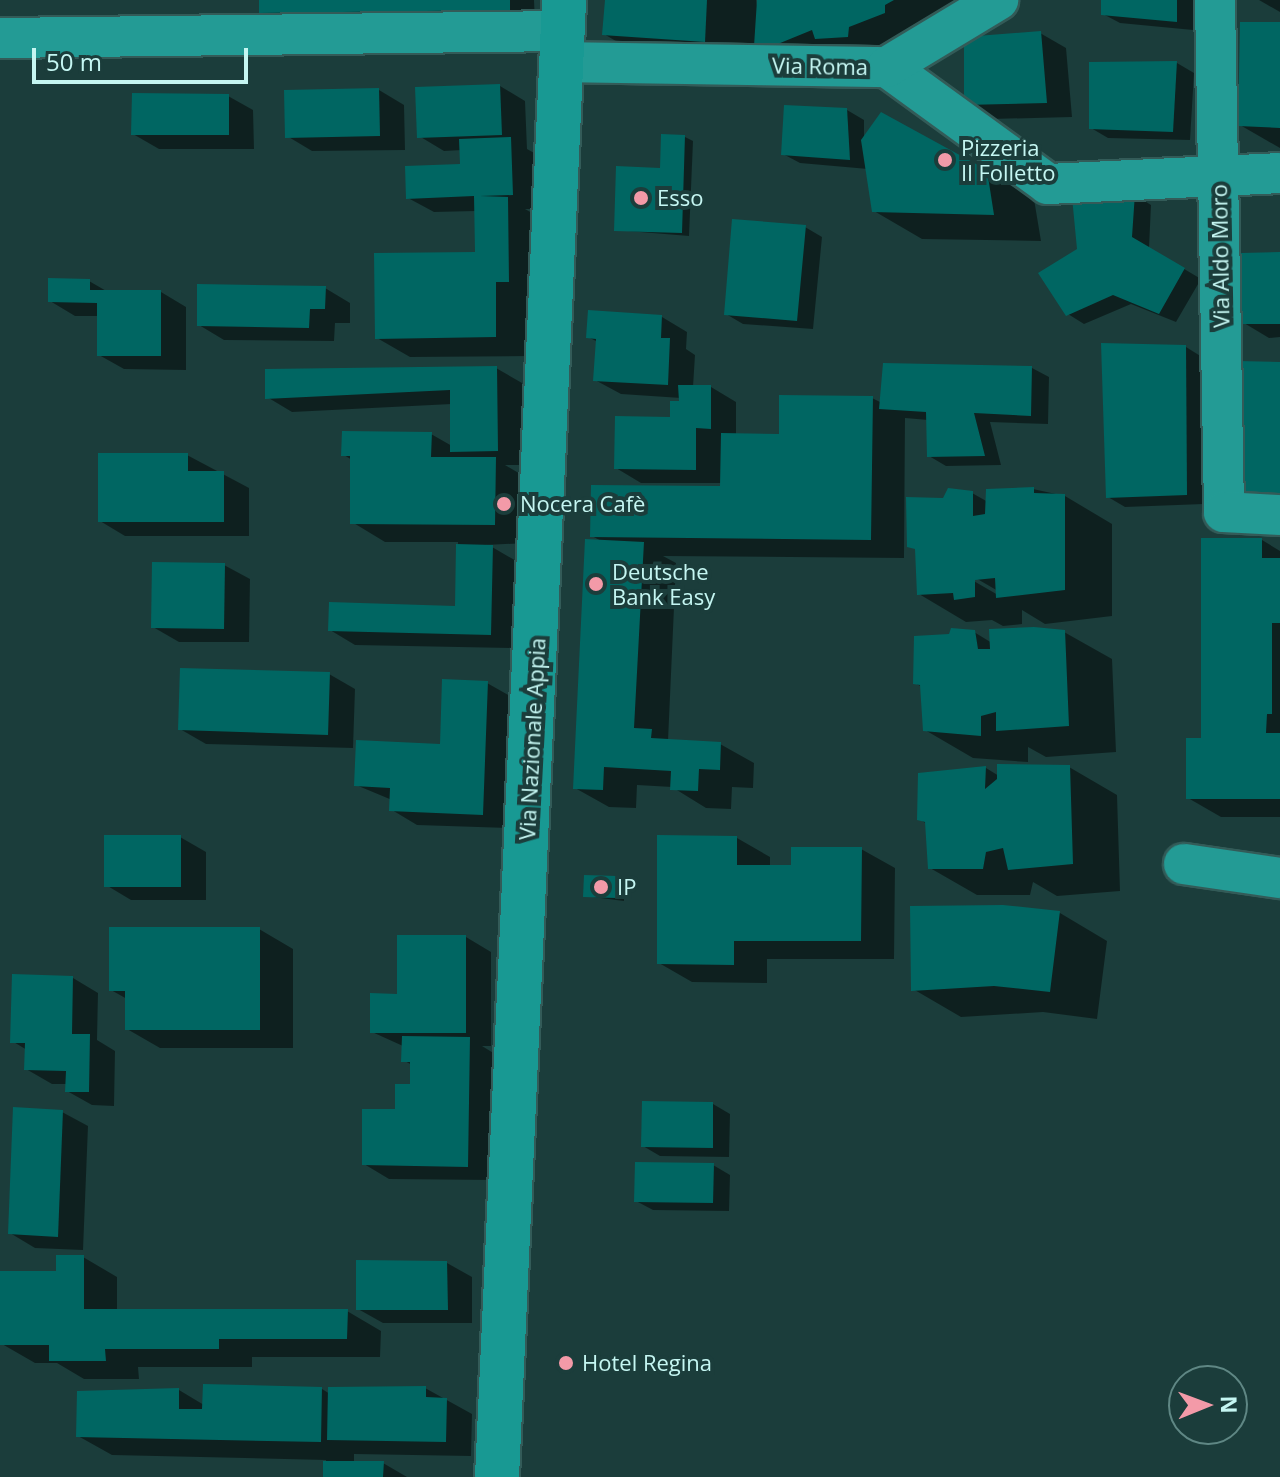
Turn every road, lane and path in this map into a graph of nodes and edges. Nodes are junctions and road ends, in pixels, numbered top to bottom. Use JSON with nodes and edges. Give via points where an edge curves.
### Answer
{"nodes":[{"id":1,"x":998,"y":0,"type":"edge"},
{"id":2,"x":1215,"y":0,"type":"edge"},
{"id":3,"x":563,"y":31,"type":"edge"},
{"id":4,"x":0,"y":38,"type":"edge"},
{"id":5,"x":887,"y":67,"type":"junction"},
{"id":6,"x":1218,"y":173,"type":"junction"},
{"id":7,"x":1280,"y":173,"type":"edge"},
{"id":8,"x":1280,"y":515,"type":"edge"},
{"id":9,"x":1184,"y":864,"type":"dead end"},
{"id":10,"x":1280,"y":878,"type":"edge"},
{"id":11,"x":497,"y":1477,"type":"edge"}],
"edges":[{"from":1,"to":5,"type":"street"},
{"from":2,"to":6,"type":"street","name":"Via Aldo Moro"},
{"from":3,"to":4,"type":"street","name":"Via Roma"},
{"from":3,"to":5,"type":"street","name":"Via Roma"},
{"from":3,"to":11,"type":"main road","name":"Via Nazionale Appia"},
{"from":5,"to":6,"type":"street","name":"Via Roma","via":[[1048,184]]},
{"from":6,"to":7,"type":"street","name":"Via Roma"},
{"from":6,"to":8,"type":"street","name":"Via Aldo Moro","via":[[1224,512]]},
{"from":9,"to":10,"type":"street"}]}
